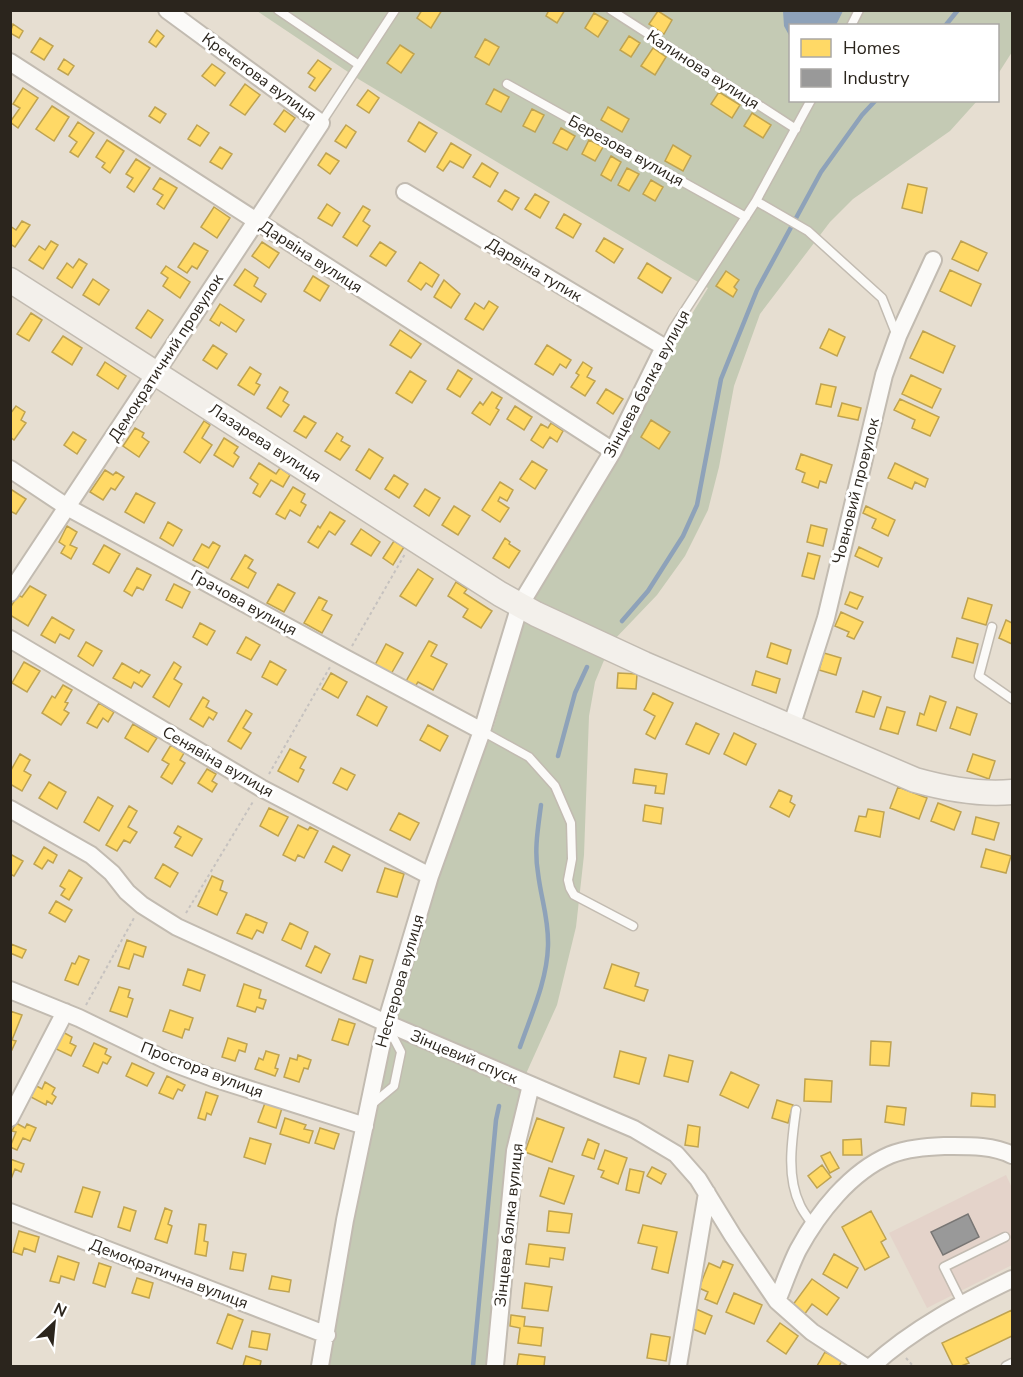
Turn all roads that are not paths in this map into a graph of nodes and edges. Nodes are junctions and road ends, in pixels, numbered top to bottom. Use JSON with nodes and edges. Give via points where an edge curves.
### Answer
{"nodes":[{"id":1,"x":167,"y":10,"type":"edge"},
{"id":2,"x":278,"y":10,"type":"edge"},
{"id":3,"x":395,"y":10,"type":"edge"},
{"id":4,"x":611,"y":10,"type":"edge"},
{"id":5,"x":859,"y":10,"type":"edge"},
{"id":6,"x":852,"y":24,"type":"edge"},
{"id":7,"x":10,"y":62,"type":"edge"},
{"id":8,"x":359,"y":65,"type":"junction"},
{"id":9,"x":507,"y":84,"type":"dead end"},
{"id":10,"x":810,"y":102,"type":"edge"},
{"id":11,"x":321,"y":123,"type":"junction"},
{"id":12,"x":796,"y":129,"type":"junction"},
{"id":13,"x":405,"y":192,"type":"dead end"},
{"id":14,"x":756,"y":201,"type":"junction"},
{"id":15,"x":746,"y":217,"type":"junction"},
{"id":16,"x":256,"y":222,"type":"junction"},
{"id":17,"x":933,"y":260,"type":"dead end"},
{"id":18,"x":10,"y":280,"type":"edge"},
{"id":19,"x":898,"y":336,"type":"junction"},
{"id":20,"x":664,"y":348,"type":"junction"},
{"id":21,"x":156,"y":373,"type":"junction"},
{"id":22,"x":613,"y":451,"type":"junction"},
{"id":23,"x":10,"y":469,"type":"edge"},
{"id":24,"x":67,"y":507,"type":"junction"},
{"id":25,"x":10,"y":593,"type":"edge"},
{"id":26,"x":520,"y":605,"type":"junction"},
{"id":27,"x":992,"y":627,"type":"dead end"},
{"id":28,"x":10,"y":639,"type":"edge"},
{"id":29,"x":1012,"y":699,"type":"edge"},
{"id":30,"x":791,"y":727,"type":"junction"},
{"id":31,"x":482,"y":731,"type":"junction"},
{"id":32,"x":1012,"y":792,"type":"edge"},
{"id":33,"x":10,"y":809,"type":"edge"},
{"id":34,"x":430,"y":876,"type":"junction"},
{"id":35,"x":633,"y":926,"type":"dead end"},
{"id":36,"x":10,"y":990,"type":"edge"},
{"id":37,"x":72,"y":1015,"type":"junction"},
{"id":38,"x":386,"y":1023,"type":"junction"},
{"id":39,"x":531,"y":1085,"type":"junction"},
{"id":40,"x":796,"y":1110,"type":"dead end"},
{"id":41,"x":10,"y":1118,"type":"edge"},
{"id":42,"x":364,"y":1126,"type":"junction"},
{"id":43,"x":1012,"y":1155,"type":"edge"},
{"id":44,"x":707,"y":1193,"type":"junction"},
{"id":45,"x":10,"y":1212,"type":"edge"},
{"id":46,"x":813,"y":1225,"type":"junction"},
{"id":47,"x":1005,"y":1237,"type":"dead end"},
{"id":48,"x":1012,"y":1279,"type":"edge"},
{"id":49,"x":777,"y":1301,"type":"junction"},
{"id":50,"x":962,"y":1303,"type":"junction"},
{"id":51,"x":327,"y":1335,"type":"junction"},
{"id":52,"x":1012,"y":1363,"type":"edge"},
{"id":53,"x":320,"y":1366,"type":"edge"},
{"id":54,"x":495,"y":1366,"type":"edge"},
{"id":55,"x":678,"y":1366,"type":"edge"},
{"id":56,"x":864,"y":1366,"type":"edge"},
{"id":57,"x":872,"y":1366,"type":"edge"},
{"id":58,"x":1006,"y":1366,"type":"edge"}],
"edges":[{"from":1,"to":11,"type":"street","name":"Кречетова вулиця"},
{"from":2,"to":8,"type":"lane"},
{"from":3,"to":8,"type":"lane"},
{"from":4,"to":12,"type":"lane","name":"Калинова вулиця"},
{"from":5,"to":6,"type":"lane"},
{"from":7,"to":16,"type":"street","name":"Дарвіна вулиця"},
{"from":8,"to":11,"type":"lane"},
{"from":9,"to":15,"type":"lane","name":"Березова вулиця"},
{"from":10,"to":12,"type":"lane","name":"Зінцева балка вулиця"},
{"from":11,"to":16,"type":"street","name":"Демократичний провулок"},
{"from":12,"to":14,"type":"lane","name":"Зінцева балка вулиця"},
{"from":13,"to":20,"type":"street","name":"Дарвіна тупик"},
{"from":14,"to":15,"type":"lane","name":"Зінцева балка вулиця"},
{"from":14,"to":19,"type":"lane","via":[[808,231],[882,298]]},
{"from":15,"to":20,"type":"lane","name":"Зінцева балка вулиця"},
{"from":16,"to":21,"type":"street","name":"Демократичний провулок"},
{"from":16,"to":22,"type":"street","name":"Дарвіна вулиця"},
{"from":17,"to":19,"type":"street","name":"Човновий провулок"},
{"from":18,"to":21,"type":"street","name":"Лазарева вулиця"},
{"from":19,"to":30,"type":"street","name":"Човновий провулок","via":[[884,375],[826,618]]},
{"from":20,"to":22,"type":"street","name":"Зінцева балка вулиця"},
{"from":21,"to":24,"type":"street","name":"Демократичний провулок"},
{"from":21,"to":26,"type":"street","name":"Лазарева вулиця"},
{"from":22,"to":26,"type":"street","name":"Зінцева балка вулиця"},
{"from":23,"to":24,"type":"street","name":"Грачова вулиця"},
{"from":24,"to":25,"type":"street","name":"Демократичний провулок"},
{"from":24,"to":31,"type":"street","name":"Грачова вулиця"},
{"from":26,"to":30,"type":"street"},
{"from":26,"to":31,"type":"street","name":"Нестерова вулиця"},
{"from":27,"to":29,"type":"lane","via":[[979,675]]},
{"from":28,"to":34,"type":"street","name":"Сенявіна вулиця","via":[[261,788]]},
{"from":30,"to":32,"type":"street","via":[[915,780],[954,790]]},
{"from":31,"to":34,"type":"street","name":"Нестерова вулиця"},
{"from":31,"to":35,"type":"lane","via":[[529,757],[555,786],[571,824],[568,880],[574,895]]},
{"from":33,"to":38,"type":"street","name":"Зінцевий спуск","via":[[91,855],[142,905],[177,927]]},
{"from":34,"to":38,"type":"street","name":"Нестерова вулиця"},
{"from":36,"to":37,"type":"street","name":"Простора вулиця"},
{"from":37,"to":41,"type":"street"},
{"from":37,"to":42,"type":"street","name":"Простора вулиця","via":[[170,1062]]},
{"from":38,"to":39,"type":"street","name":"Зінцевий спуск"},
{"from":38,"to":42,"type":"street","name":"Нестерова вулиця"},
{"from":39,"to":44,"type":"street","name":"Зінцевий спуск","via":[[634,1129],[676,1154]]},
{"from":39,"to":54,"type":"street","name":"Зінцева балка вулиця","via":[[515,1151]]},
{"from":40,"to":46,"type":"lane","via":[[792,1176],[799,1204]]},
{"from":42,"to":51,"type":"street","name":"Нестерова вулиця"},
{"from":43,"to":46,"type":"street","via":[[966,1146],[931,1147],[890,1155],[843,1190]]},
{"from":44,"to":49,"type":"street","name":"Зінцевий спуск"},
{"from":44,"to":55,"type":"street"},
{"from":45,"to":51,"type":"street","name":"Демократична вулиця"},
{"from":46,"to":49,"type":"street"},
{"from":47,"to":50,"type":"lane","via":[[944,1267]]},
{"from":48,"to":50,"type":"street"},
{"from":49,"to":56,"type":"street","name":"Зінцевий спуск","via":[[812,1332]]},
{"from":50,"to":57,"type":"street","via":[[912,1334]]},
{"from":51,"to":53,"type":"street","name":"Нестерова вулиця"},
{"from":52,"to":58,"type":"lane"}]}
